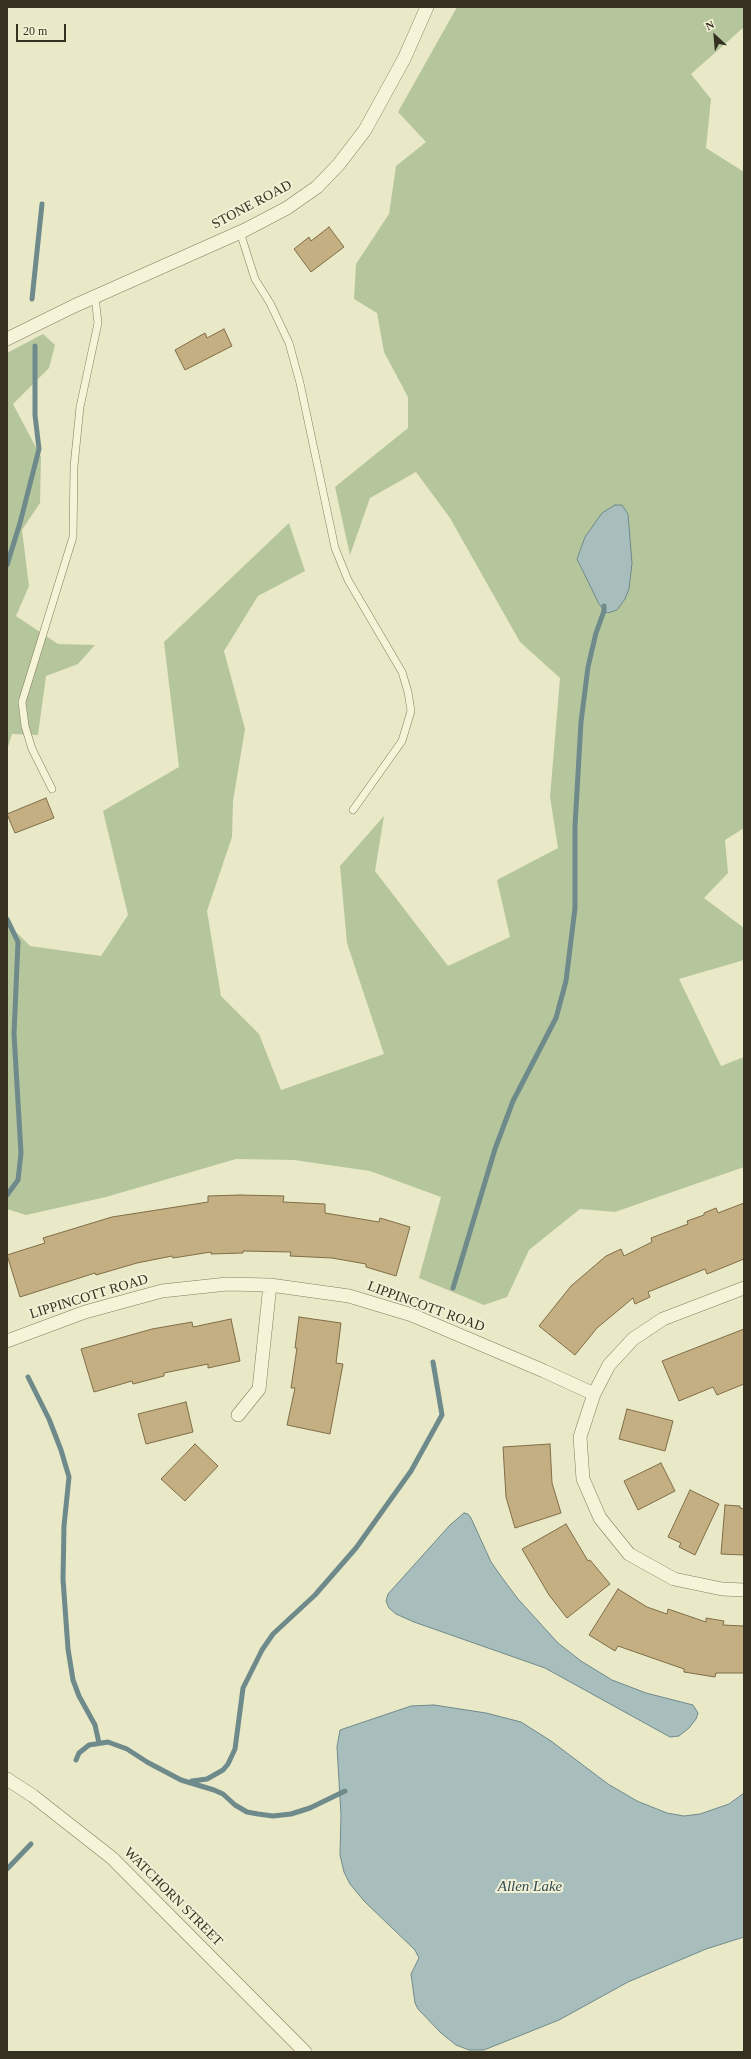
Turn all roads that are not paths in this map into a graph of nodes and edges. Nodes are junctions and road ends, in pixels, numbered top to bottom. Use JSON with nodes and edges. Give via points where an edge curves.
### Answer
{"nodes":[{"id":1,"x":427,"y":7,"type":"edge"},
{"id":2,"x":240,"y":232,"type":"junction"},
{"id":3,"x":95,"y":298,"type":"junction"},
{"id":4,"x":7,"y":339,"type":"edge"},
{"id":5,"x":52,"y":789,"type":"dead end"},
{"id":6,"x":354,"y":810,"type":"dead end"},
{"id":7,"x":270,"y":1285,"type":"junction"},
{"id":8,"x":744,"y":1288,"type":"edge"},
{"id":9,"x":7,"y":1341,"type":"edge"},
{"id":10,"x":594,"y":1394,"type":"junction"},
{"id":11,"x":238,"y":1415,"type":"dead end"},
{"id":12,"x":744,"y":1590,"type":"edge"},
{"id":13,"x":7,"y":1779,"type":"edge"},
{"id":14,"x":305,"y":2052,"type":"edge"}],
"edges":[{"from":1,"to":2,"type":"street","name":"STONE ROAD","via":[[387,91],[365,130],[339,164],[317,187],[288,208]]},
{"from":2,"to":3,"type":"street","name":"STONE ROAD"},
{"from":2,"to":6,"type":"lane","via":[[255,279],[289,343],[300,383],[334,548],[348,580],[402,672],[408,692],[411,711],[402,741]]},
{"from":3,"to":4,"type":"street","name":"STONE ROAD"},
{"from":3,"to":5,"type":"lane","via":[[98,323],[80,407],[75,459],[74,537],[22,702],[25,726],[32,749]]},
{"from":7,"to":9,"type":"street","name":"LIPPINCOTT ROAD","via":[[227,1284],[162,1291],[85,1312]]},
{"from":7,"to":10,"type":"street","name":"LIPPINCOTT ROAD","via":[[349,1296],[412,1315]]},
{"from":7,"to":11,"type":"street","via":[[259,1389]]},
{"from":8,"to":10,"type":"street","via":[[663,1319],[634,1339],[609,1365]]},
{"from":10,"to":12,"type":"street","via":[[580,1436],[583,1479],[600,1518],[615,1539],[628,1554],[674,1579],[722,1589]]},
{"from":13,"to":14,"type":"street","name":"WATCHORN STREET","via":[[33,1796],[112,1858]]}]}
